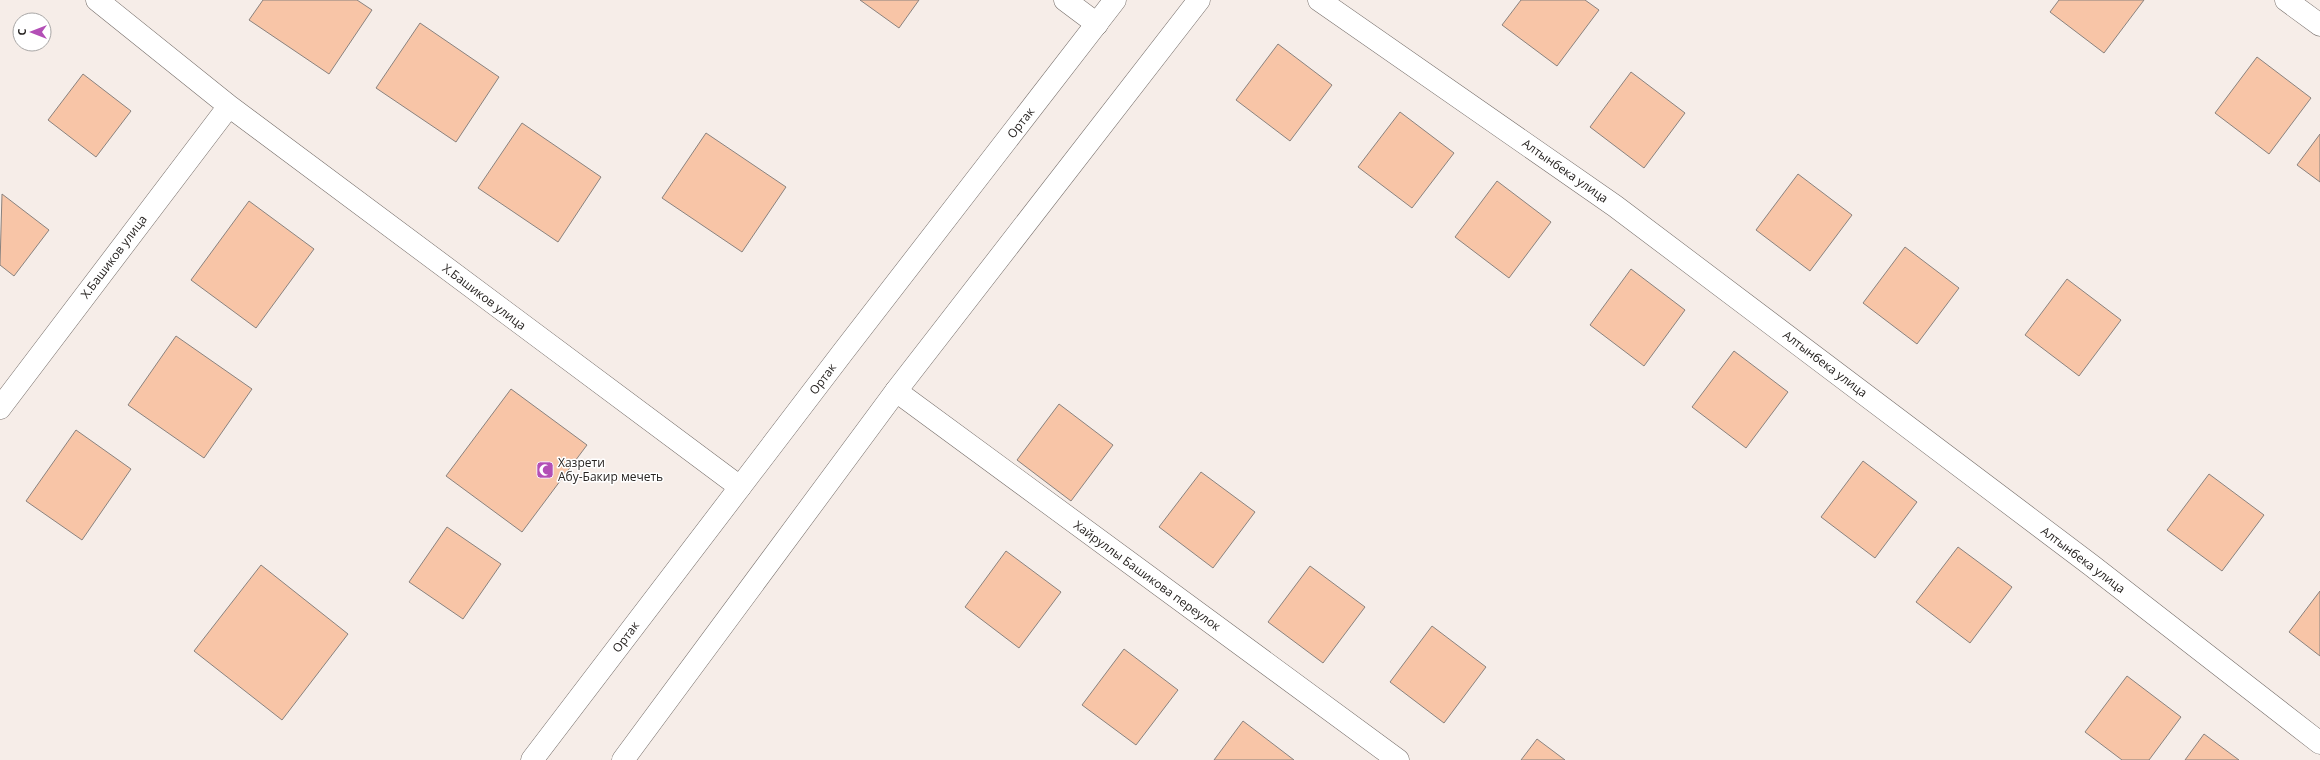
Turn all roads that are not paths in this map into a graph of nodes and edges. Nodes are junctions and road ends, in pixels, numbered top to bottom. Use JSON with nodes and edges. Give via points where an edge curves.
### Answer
{"nodes":[{"id":1,"x":97,"y":0,"type":"edge"},
{"id":2,"x":1065,"y":0,"type":"edge"},
{"id":3,"x":1115,"y":0,"type":"edge"},
{"id":4,"x":1199,"y":0,"type":"edge"},
{"id":5,"x":1319,"y":0,"type":"edge"},
{"id":6,"x":2286,"y":0,"type":"edge"},
{"id":7,"x":1097,"y":24,"type":"junction"},
{"id":8,"x":2320,"y":26,"type":"edge"},
{"id":9,"x":229,"y":106,"type":"junction"},
{"id":10,"x":896,"y":391,"type":"junction"},
{"id":11,"x":0,"y":408,"type":"edge"},
{"id":12,"x":740,"y":487,"type":"junction"},
{"id":13,"x":2320,"y":743,"type":"edge"},
{"id":14,"x":532,"y":760,"type":"edge"},
{"id":15,"x":622,"y":760,"type":"edge"},
{"id":16,"x":1398,"y":760,"type":"edge"}],
"edges":[{"from":1,"to":9,"type":"street","name":"Х.Башиков улица"},
{"from":2,"to":7,"type":"street"},
{"from":3,"to":7,"type":"street","name":"Ортак"},
{"from":4,"to":10,"type":"street"},
{"from":5,"to":13,"type":"street","name":"Алтынбека улица","via":[[1615,206],[2092,565]]},
{"from":6,"to":8,"type":"street"},
{"from":7,"to":12,"type":"street","name":"Ортак"},
{"from":9,"to":11,"type":"street","name":"Х.Башиков улица"},
{"from":9,"to":12,"type":"street","name":"Х.Башиков улица"},
{"from":10,"to":15,"type":"street"},
{"from":10,"to":16,"type":"street","name":"Хайруллы Башикова переулок"},
{"from":12,"to":14,"type":"street","name":"Ортак"}]}
